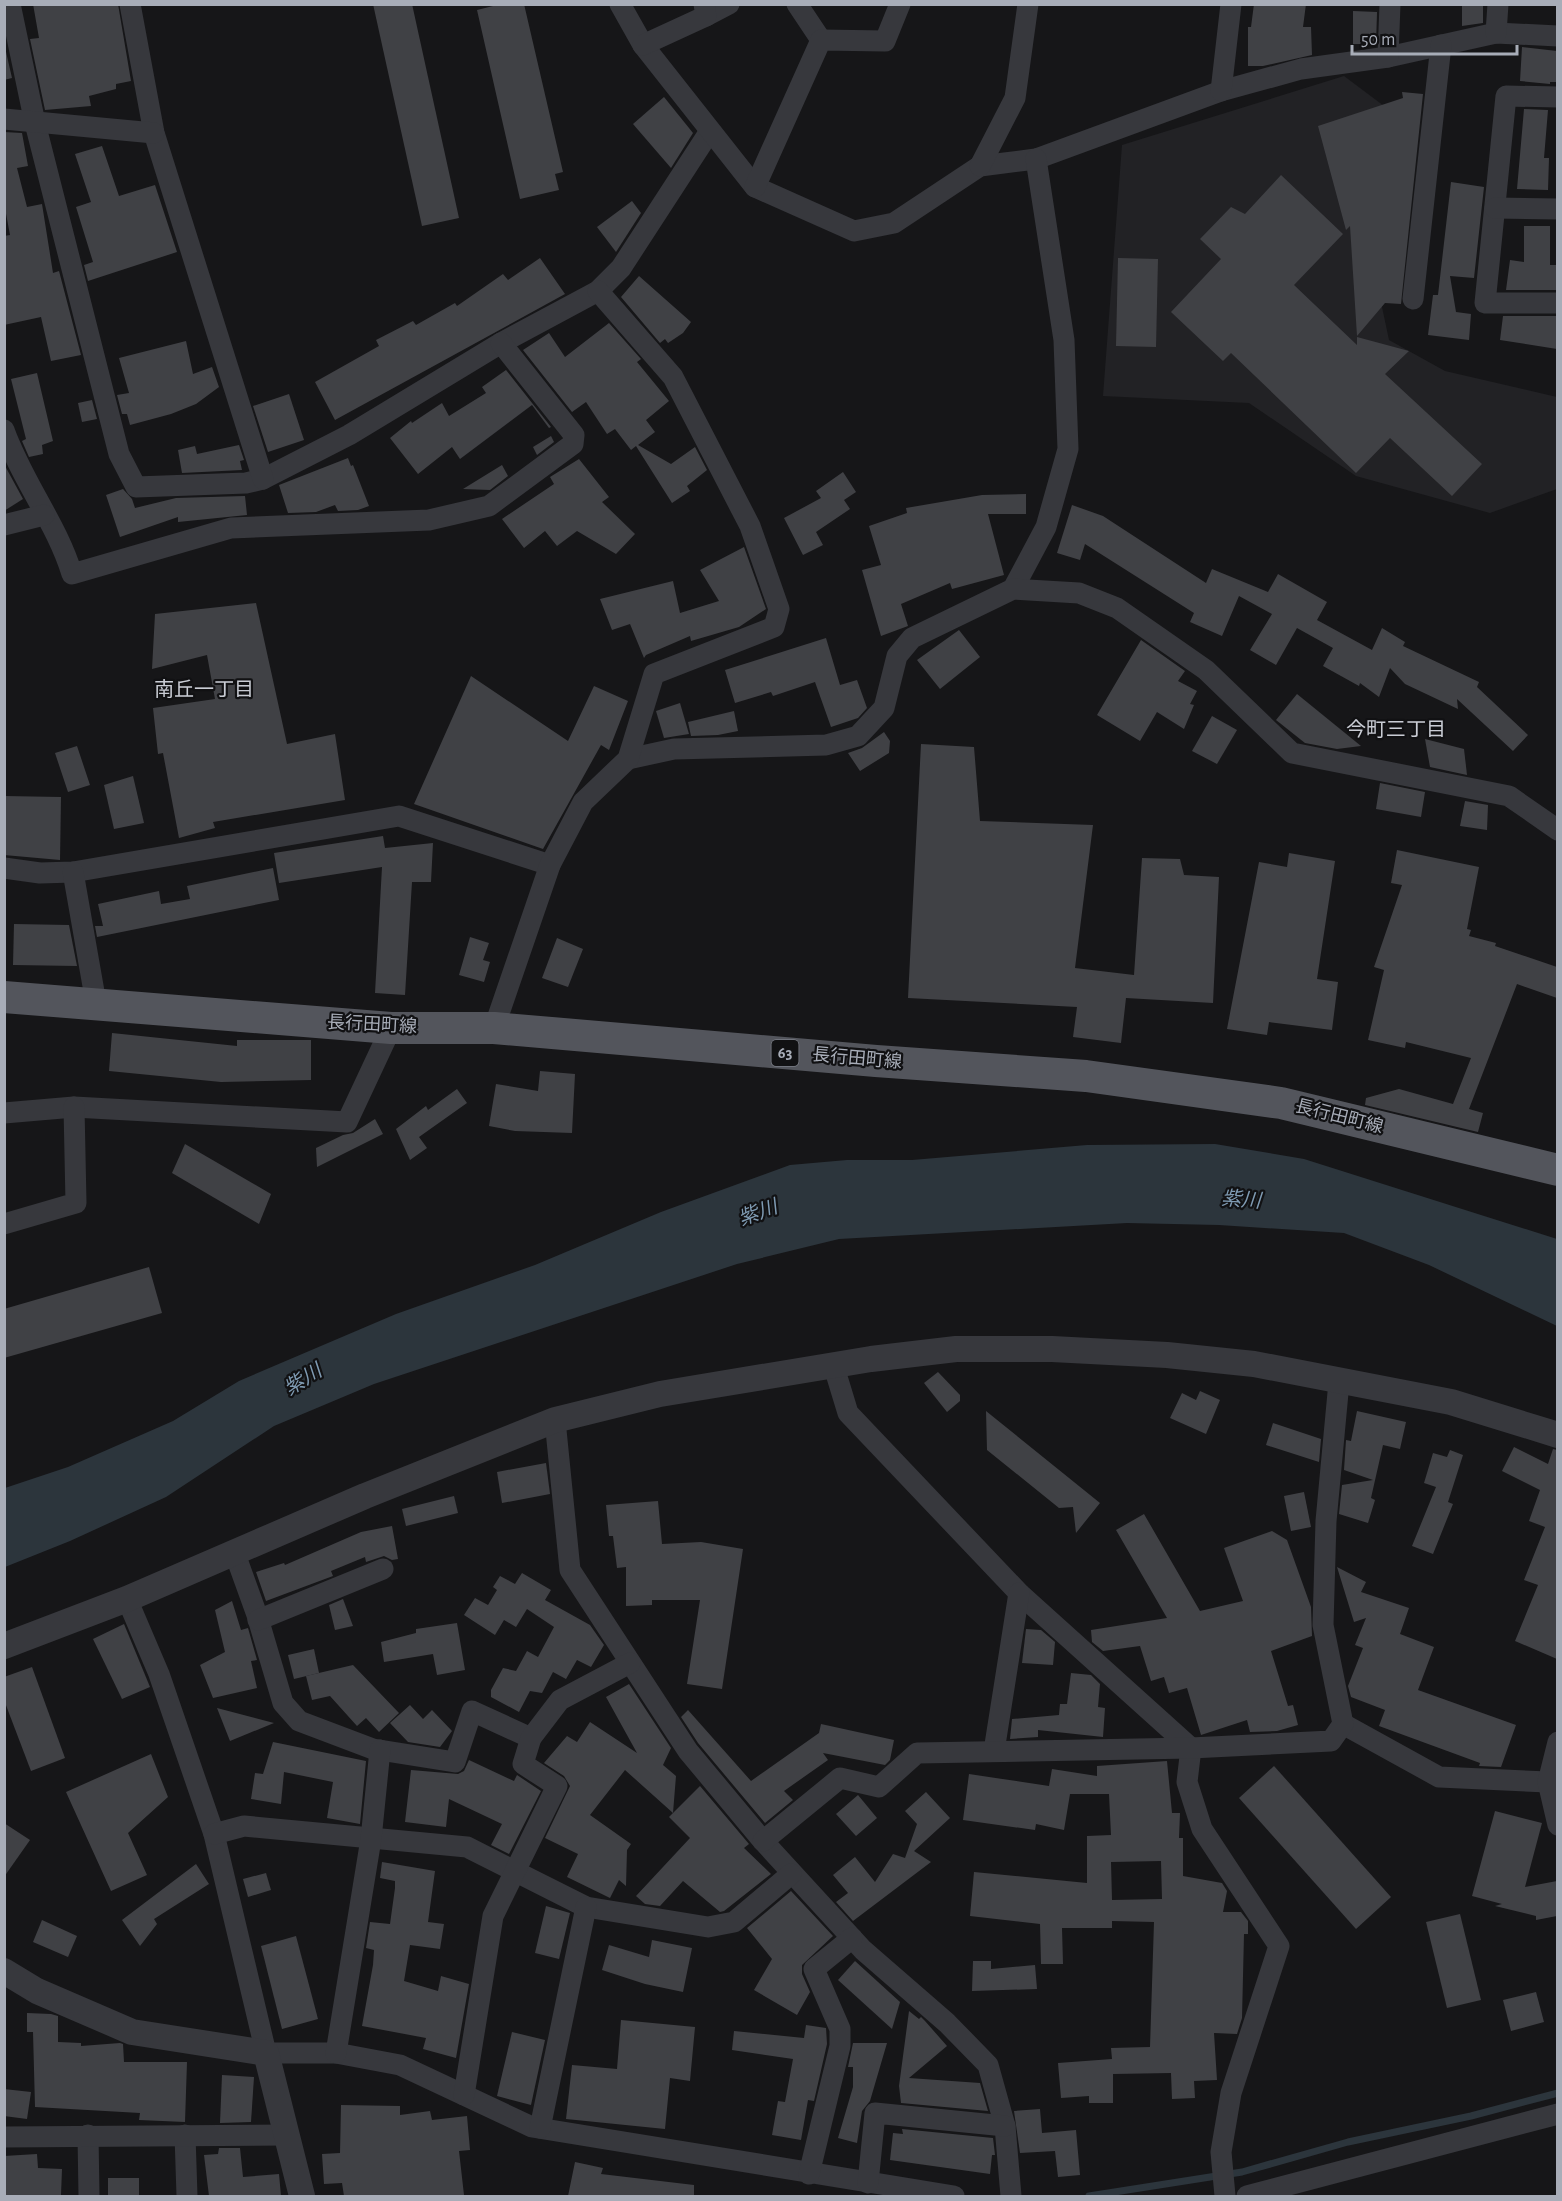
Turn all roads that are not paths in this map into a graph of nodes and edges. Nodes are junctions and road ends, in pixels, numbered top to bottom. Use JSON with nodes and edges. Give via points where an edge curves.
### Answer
{"nodes":[{"id":1,"x":10,"y":4,"type":"edge"},
{"id":2,"x":130,"y":4,"type":"edge"},
{"id":3,"x":620,"y":4,"type":"edge"},
{"id":4,"x":729,"y":4,"type":"edge"},
{"id":5,"x":797,"y":4,"type":"edge"},
{"id":6,"x":900,"y":4,"type":"edge"},
{"id":7,"x":1029,"y":4,"type":"edge"},
{"id":8,"x":1231,"y":4,"type":"edge"},
{"id":9,"x":1390,"y":4,"type":"edge"},
{"id":10,"x":1498,"y":4,"type":"edge"},
{"id":11,"x":705,"y":10,"type":"edge"},
{"id":12,"x":1496,"y":33,"type":"junction"},
{"id":13,"x":1557,"y":36,"type":"edge"},
{"id":14,"x":821,"y":40,"type":"junction"},
{"id":15,"x":643,"y":45,"type":"junction"},
{"id":16,"x":1441,"y":45,"type":"junction"},
{"id":17,"x":1388,"y":57,"type":"junction"},
{"id":18,"x":1221,"y":91,"type":"junction"},
{"id":19,"x":1557,"y":97,"type":"edge"},
{"id":20,"x":4,"y":118,"type":"edge"},
{"id":21,"x":35,"y":123,"type":"junction"},
{"id":22,"x":710,"y":131,"type":"junction"},
{"id":23,"x":154,"y":133,"type":"junction"},
{"id":24,"x":1036,"y":159,"type":"junction"},
{"id":25,"x":980,"y":166,"type":"junction"},
{"id":26,"x":755,"y":187,"type":"junction"},
{"id":27,"x":1495,"y":208,"type":"junction"},
{"id":28,"x":1557,"y":208,"type":"edge"},
{"id":29,"x":598,"y":291,"type":"junction"},
{"id":30,"x":1413,"y":299,"type":"dead end"},
{"id":31,"x":1557,"y":303,"type":"edge"},
{"id":32,"x":501,"y":343,"type":"junction"},
{"id":33,"x":5,"y":433,"type":"edge"},
{"id":34,"x":263,"y":479,"type":"junction"},
{"id":35,"x":44,"y":515,"type":"junction"},
{"id":36,"x":4,"y":525,"type":"edge"},
{"id":37,"x":1013,"y":589,"type":"junction"},
{"id":38,"x":628,"y":759,"type":"junction"},
{"id":39,"x":1557,"y":830,"type":"edge"},
{"id":40,"x":550,"y":865,"type":"junction"},
{"id":41,"x":4,"y":868,"type":"edge"},
{"id":42,"x":73,"y":872,"type":"junction"},
{"id":43,"x":4,"y":997,"type":"edge"},
{"id":44,"x":96,"y":1003,"type":"junction"},
{"id":45,"x":391,"y":1028,"type":"junction"},
{"id":46,"x":494,"y":1028,"type":"junction"},
{"id":47,"x":74,"y":1107,"type":"junction"},
{"id":48,"x":4,"y":1113,"type":"edge"},
{"id":49,"x":1557,"y":1170,"type":"edge"},
{"id":50,"x":4,"y":1224,"type":"edge"},
{"id":51,"x":834,"y":1367,"type":"junction"},
{"id":52,"x":1338,"y":1382,"type":"junction"},
{"id":53,"x":555,"y":1420,"type":"junction"},
{"id":54,"x":1557,"y":1434,"type":"edge"},
{"id":55,"x":235,"y":1554,"type":"junction"},
{"id":56,"x":383,"y":1569,"type":"dead end"},
{"id":57,"x":1019,"y":1593,"type":"junction"},
{"id":58,"x":127,"y":1599,"type":"junction"},
{"id":59,"x":258,"y":1620,"type":"junction"},
{"id":60,"x":4,"y":1646,"type":"edge"},
{"id":61,"x":630,"y":1663,"type":"junction"},
{"id":62,"x":1343,"y":1724,"type":"junction"},
{"id":63,"x":531,"y":1738,"type":"junction"},
{"id":64,"x":1557,"y":1742,"type":"edge"},
{"id":65,"x":1191,"y":1748,"type":"junction"},
{"id":66,"x":380,"y":1750,"type":"junction"},
{"id":67,"x":994,"y":1751,"type":"junction"},
{"id":68,"x":1548,"y":1782,"type":"junction"},
{"id":69,"x":1557,"y":1826,"type":"edge"},
{"id":70,"x":214,"y":1834,"type":"junction"},
{"id":71,"x":371,"y":1839,"type":"junction"},
{"id":72,"x":763,"y":1841,"type":"junction"},
{"id":73,"x":514,"y":1872,"type":"junction"},
{"id":74,"x":791,"y":1874,"type":"junction"},
{"id":75,"x":586,"y":1907,"type":"junction"},
{"id":76,"x":852,"y":1938,"type":"junction"},
{"id":77,"x":4,"y":1971,"type":"edge"},
{"id":78,"x":266,"y":2053,"type":"junction"},
{"id":79,"x":336,"y":2053,"type":"junction"},
{"id":80,"x":464,"y":2095,"type":"junction"},
{"id":81,"x":1557,"y":2114,"type":"edge"},
{"id":82,"x":1005,"y":2126,"type":"junction"},
{"id":83,"x":540,"y":2128,"type":"junction"},
{"id":84,"x":185,"y":2134,"type":"junction"},
{"id":85,"x":88,"y":2135,"type":"junction"},
{"id":86,"x":288,"y":2136,"type":"junction"},
{"id":87,"x":4,"y":2137,"type":"edge"},
{"id":88,"x":809,"y":2174,"type":"junction"},
{"id":89,"x":868,"y":2184,"type":"junction"},
{"id":90,"x":89,"y":2196,"type":"edge"},
{"id":91,"x":187,"y":2196,"type":"edge"},
{"id":92,"x":302,"y":2196,"type":"edge"},
{"id":93,"x":954,"y":2196,"type":"edge"},
{"id":94,"x":1011,"y":2196,"type":"edge"},
{"id":95,"x":1225,"y":2196,"type":"edge"},
{"id":96,"x":1246,"y":2196,"type":"edge"}],
"edges":[{"from":1,"to":21,"type":"street"},
{"from":2,"to":23,"type":"street"},
{"from":3,"to":15,"type":"street"},
{"from":4,"to":11,"type":"street"},
{"from":5,"to":14,"type":"street"},
{"from":6,"to":14,"type":"street","via":[[885,41]]},
{"from":7,"to":25,"type":"street","via":[[1015,98]]},
{"from":8,"to":18,"type":"street"},
{"from":9,"to":17,"type":"street"},
{"from":10,"to":12,"type":"street"},
{"from":11,"to":15,"type":"street"},
{"from":12,"to":13,"type":"street"},
{"from":12,"to":16,"type":"street"},
{"from":14,"to":26,"type":"street"},
{"from":15,"to":22,"type":"street"},
{"from":16,"to":17,"type":"street"},
{"from":16,"to":30,"type":"street"},
{"from":17,"to":18,"type":"street","via":[[1301,69]]},
{"from":18,"to":24,"type":"street"},
{"from":19,"to":27,"type":"street","via":[[1506,96]]},
{"from":20,"to":21,"type":"street"},
{"from":21,"to":23,"type":"street"},
{"from":21,"to":34,"type":"street","via":[[119,454],[136,487]]},
{"from":22,"to":26,"type":"street"},
{"from":22,"to":29,"type":"street","via":[[621,268]]},
{"from":23,"to":34,"type":"street"},
{"from":24,"to":25,"type":"street"},
{"from":24,"to":37,"type":"street","via":[[1064,340],[1068,449],[1046,527]]},
{"from":25,"to":26,"type":"street","via":[[894,223],[854,231]]},
{"from":27,"to":28,"type":"street"},
{"from":27,"to":31,"type":"street","via":[[1485,303]]},
{"from":29,"to":32,"type":"street"},
{"from":29,"to":38,"type":"street","via":[[673,377],[750,526],[779,609],[774,627],[654,674]]},
{"from":32,"to":34,"type":"street","via":[[349,435]]},
{"from":32,"to":35,"type":"street","via":[[574,435],[573,444],[489,506],[429,520],[231,528],[72,574],[66,554]]},
{"from":33,"to":35,"type":"street"},
{"from":35,"to":36,"type":"street"},
{"from":37,"to":38,"type":"street","via":[[912,638],[897,656],[884,708],[858,736],[826,745],[674,748]]},
{"from":37,"to":39,"type":"street","via":[[1078,593],[1117,608],[1206,670],[1292,753],[1509,796]]},
{"from":38,"to":40,"type":"street","via":[[584,802]]},
{"from":40,"to":42,"type":"street","via":[[399,816]]},
{"from":40,"to":46,"type":"street"},
{"from":41,"to":42,"type":"street"},
{"from":42,"to":44,"type":"street"},
{"from":43,"to":44,"type":"main road","name":"長行田町線","number":"63"},
{"from":44,"to":45,"type":"main road","name":"長行田町線","number":"63"},
{"from":45,"to":46,"type":"main road","name":"長行田町線","number":"63"},
{"from":45,"to":47,"type":"street","via":[[347,1122]]},
{"from":46,"to":49,"type":"main road","name":"長行田町線","number":"63","via":[[1097,1078],[1281,1103]]},
{"from":47,"to":48,"type":"street"},
{"from":47,"to":50,"type":"street","via":[[76,1203]]},
{"from":51,"to":52,"type":"street","via":[[956,1349],[1052,1349],[1232,1362]]},
{"from":51,"to":53,"type":"street","via":[[660,1394]]},
{"from":51,"to":57,"type":"street","via":[[848,1413]]},
{"from":52,"to":54,"type":"street","via":[[1451,1402]]},
{"from":52,"to":62,"type":"street","via":[[1326,1521],[1323,1624]]},
{"from":53,"to":55,"type":"street","via":[[365,1496]]},
{"from":53,"to":61,"type":"street","via":[[570,1570]]},
{"from":55,"to":58,"type":"street"},
{"from":55,"to":59,"type":"street"},
{"from":56,"to":59,"type":"street"},
{"from":57,"to":65,"type":"street"},
{"from":57,"to":67,"type":"street"},
{"from":58,"to":60,"type":"street"},
{"from":58,"to":70,"type":"street","via":[[159,1674]]},
{"from":59,"to":66,"type":"street","via":[[283,1703],[299,1720]]},
{"from":61,"to":63,"type":"street","via":[[560,1700]]},
{"from":61,"to":72,"type":"street","via":[[688,1751]]},
{"from":62,"to":65,"type":"street","via":[[1331,1741]]},
{"from":62,"to":68,"type":"street","via":[[1439,1777]]},
{"from":63,"to":66,"type":"street","via":[[472,1712],[455,1762]]},
{"from":63,"to":73,"type":"street","via":[[523,1764],[557,1786]]},
{"from":64,"to":68,"type":"street"},
{"from":65,"to":67,"type":"street"},
{"from":65,"to":95,"type":"street","via":[[1186,1782],[1202,1829],[1279,1946],[1231,2093],[1221,2152]]},
{"from":66,"to":71,"type":"street"},
{"from":67,"to":72,"type":"street","via":[[916,1753],[879,1787],[840,1778]]},
{"from":68,"to":69,"type":"street"},
{"from":70,"to":71,"type":"street","via":[[244,1826]]},
{"from":70,"to":78,"type":"street"},
{"from":71,"to":73,"type":"street","via":[[467,1847]]},
{"from":71,"to":79,"type":"street"},
{"from":72,"to":74,"type":"street"},
{"from":73,"to":75,"type":"street"},
{"from":73,"to":80,"type":"street","via":[[493,1916]]},
{"from":74,"to":75,"type":"street","via":[[734,1922],[708,1927]]},
{"from":74,"to":76,"type":"street"},
{"from":75,"to":83,"type":"street"},
{"from":76,"to":82,"type":"street","via":[[988,2065]]},
{"from":76,"to":88,"type":"street","via":[[814,1969],[840,2029],[840,2046]]},
{"from":77,"to":78,"type":"street","via":[[37,1991],[132,2032]]},
{"from":78,"to":79,"type":"street"},
{"from":78,"to":86,"type":"street"},
{"from":79,"to":80,"type":"street","via":[[400,2066]]},
{"from":80,"to":83,"type":"street"},
{"from":81,"to":96,"type":"street"},
{"from":82,"to":89,"type":"street","via":[[875,2113]]},
{"from":82,"to":94,"type":"street"},
{"from":83,"to":88,"type":"street"},
{"from":84,"to":85,"type":"street"},
{"from":84,"to":86,"type":"street"},
{"from":84,"to":91,"type":"street"},
{"from":85,"to":87,"type":"street"},
{"from":85,"to":90,"type":"street"},
{"from":86,"to":92,"type":"street"},
{"from":88,"to":89,"type":"street"},
{"from":89,"to":93,"type":"street"}]}
